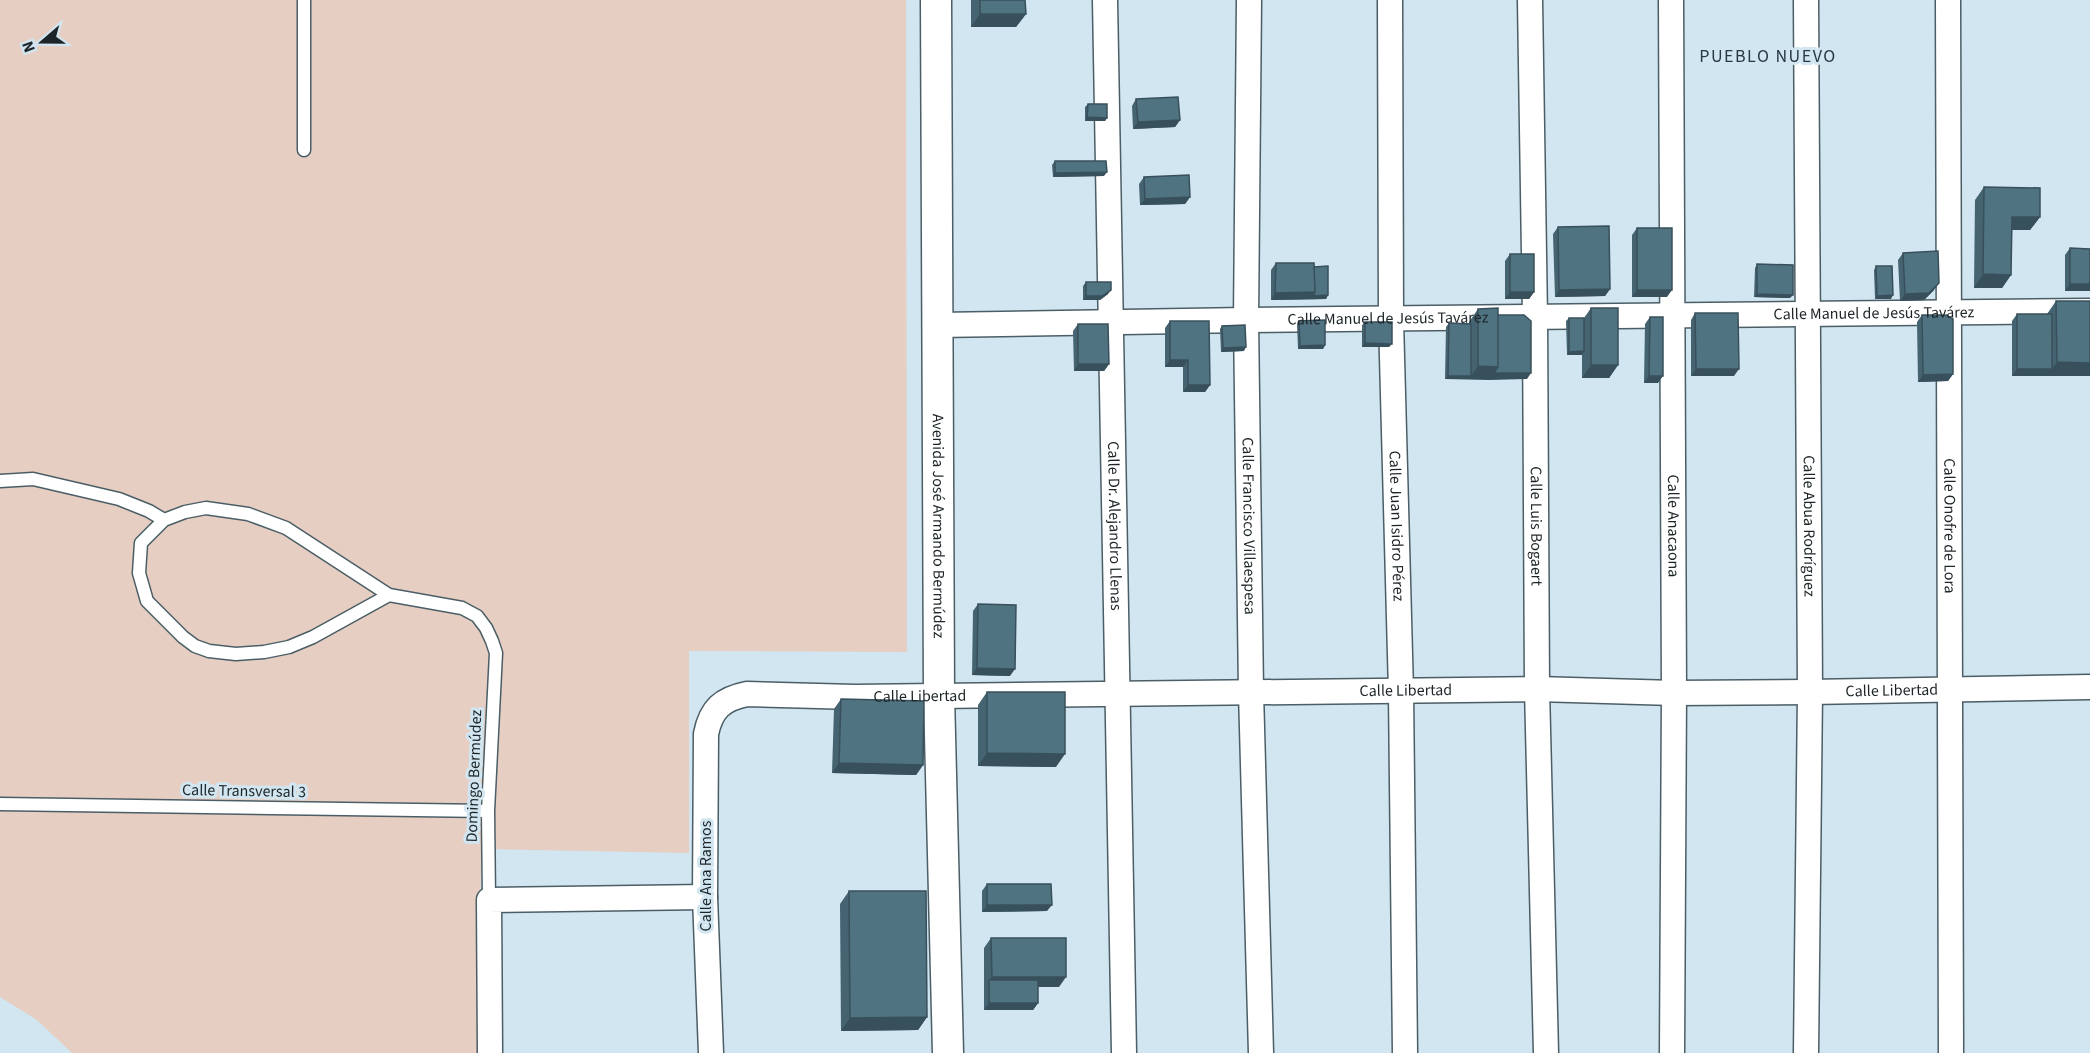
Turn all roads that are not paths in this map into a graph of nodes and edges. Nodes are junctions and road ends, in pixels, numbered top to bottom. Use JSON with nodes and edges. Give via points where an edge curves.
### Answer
{"nodes":[{"id":1,"x":304,"y":0,"type":"edge"},
{"id":2,"x":936,"y":0,"type":"edge"},
{"id":3,"x":1105,"y":0,"type":"edge"},
{"id":4,"x":1249,"y":0,"type":"edge"},
{"id":5,"x":1390,"y":0,"type":"edge"},
{"id":6,"x":1530,"y":0,"type":"edge"},
{"id":7,"x":1671,"y":0,"type":"edge"},
{"id":8,"x":1806,"y":0,"type":"edge"},
{"id":9,"x":1948,"y":0,"type":"edge"},
{"id":10,"x":304,"y":150,"type":"dead end"},
{"id":11,"x":2090,"y":311,"type":"edge"},
{"id":12,"x":1949,"y":313,"type":"junction"},
{"id":13,"x":1806,"y":315,"type":"junction"},
{"id":14,"x":1672,"y":316,"type":"junction"},
{"id":15,"x":1535,"y":318,"type":"junction"},
{"id":16,"x":1246,"y":320,"type":"junction"},
{"id":17,"x":1391,"y":320,"type":"junction"},
{"id":18,"x":1111,"y":323,"type":"junction"},
{"id":19,"x":938,"y":325,"type":"junction"},
{"id":20,"x":0,"y":482,"type":"edge"},
{"id":21,"x":164,"y":520,"type":"junction"},
{"id":22,"x":389,"y":595,"type":"junction"},
{"id":23,"x":2090,"y":687,"type":"edge"},
{"id":24,"x":1537,"y":689,"type":"junction"},
{"id":25,"x":1950,"y":691,"type":"junction"},
{"id":26,"x":1251,"y":692,"type":"junction"},
{"id":27,"x":1401,"y":692,"type":"junction"},
{"id":28,"x":1810,"y":692,"type":"junction"},
{"id":29,"x":1674,"y":693,"type":"junction"},
{"id":30,"x":939,"y":695,"type":"junction"},
{"id":31,"x":1117,"y":695,"type":"junction"},
{"id":32,"x":722,"y":703,"type":"joint"},
{"id":33,"x":0,"y":804,"type":"edge"},
{"id":34,"x":488,"y":811,"type":"junction"},
{"id":35,"x":705,"y":897,"type":"junction"},
{"id":36,"x":489,"y":900,"type":"junction"},
{"id":37,"x":490,"y":1053,"type":"edge"},
{"id":38,"x":711,"y":1053,"type":"edge"},
{"id":39,"x":948,"y":1053,"type":"edge"},
{"id":40,"x":1124,"y":1053,"type":"edge"},
{"id":41,"x":1261,"y":1053,"type":"edge"},
{"id":42,"x":1405,"y":1053,"type":"edge"},
{"id":43,"x":1546,"y":1053,"type":"edge"},
{"id":44,"x":1672,"y":1053,"type":"edge"},
{"id":45,"x":1806,"y":1053,"type":"edge"},
{"id":46,"x":1951,"y":1053,"type":"edge"}],
"edges":[{"from":1,"to":10,"type":"lane"},
{"from":2,"to":19,"type":"street","name":"Avenida José Armando Bermúdez"},
{"from":3,"to":18,"type":"street","name":"Calle Dr. Alejandro Llenas"},
{"from":4,"to":16,"type":"street","name":"Calle Francisco Villaespesa"},
{"from":5,"to":17,"type":"street","name":"Calle Juan Isidro Pérez"},
{"from":6,"to":15,"type":"street","name":"Calle Luis Bogaert"},
{"from":7,"to":14,"type":"street","name":"Calle Anacaona"},
{"from":8,"to":13,"type":"street","name":"Calle Abua Rodríguez"},
{"from":9,"to":12,"type":"street","name":"Calle Onofre de Lora"},
{"from":11,"to":12,"type":"street","name":"Calle Manuel de Jesús Tavárez"},
{"from":12,"to":13,"type":"street","name":"Calle Manuel de Jesús Tavárez"},
{"from":12,"to":25,"type":"street","name":"Calle Onofre de Lora"},
{"from":13,"to":14,"type":"street","name":"Calle Manuel de Jesús Tavárez"},
{"from":13,"to":28,"type":"street","name":"Calle Abua Rodríguez"},
{"from":14,"to":15,"type":"street","name":"Calle Manuel de Jesús Tavárez"},
{"from":14,"to":29,"type":"street","name":"Calle Anacaona"},
{"from":15,"to":17,"type":"street","name":"Calle Manuel de Jesús Tavárez"},
{"from":15,"to":24,"type":"street","name":"Calle Luis Bogaert"},
{"from":16,"to":17,"type":"street","name":"Calle Manuel de Jesús Tavárez"},
{"from":16,"to":18,"type":"street","name":"Calle Manuel de Jesús Tavárez"},
{"from":16,"to":26,"type":"street","name":"Calle Francisco Villaespesa"},
{"from":17,"to":27,"type":"street","name":"Calle Juan Isidro Pérez"},
{"from":18,"to":19,"type":"street","name":"Calle Manuel de Jesús Tavárez"},
{"from":18,"to":31,"type":"street","name":"Calle Dr. Alejandro Llenas"},
{"from":19,"to":30,"type":"street","name":"Avenida José Armando Bermúdez"},
{"from":20,"to":21,"type":"lane","via":[[33,479],[119,499]]},
{"from":21,"to":22,"type":"lane","via":[[206,508],[248,514],[286,528]]},
{"from":21,"to":22,"type":"lane","via":[[141,543],[139,573],[147,601],[183,637],[209,651],[236,654],[289,647]]},
{"from":22,"to":34,"type":"lane","name":"Domingo Bermúdez","via":[[462,608],[477,616],[492,641],[496,653]]},
{"from":23,"to":25,"type":"street","name":"Calle Libertad"},
{"from":24,"to":27,"type":"street","name":"Calle Libertad"},
{"from":24,"to":29,"type":"street","name":"Calle Libertad"},
{"from":24,"to":43,"type":"street","name":"Calle Luis Bogaert"},
{"from":25,"to":28,"type":"street","name":"Calle Libertad"},
{"from":25,"to":46,"type":"street","name":"Calle Onofre de Lora"},
{"from":26,"to":27,"type":"street","name":"Calle Libertad"},
{"from":26,"to":31,"type":"street","name":"Calle Libertad"},
{"from":26,"to":41,"type":"street","name":"Calle Francisco Villaespesa"},
{"from":27,"to":42,"type":"street","name":"Calle Juan Isidro Pérez"},
{"from":28,"to":29,"type":"street","name":"Calle Libertad"},
{"from":28,"to":45,"type":"street","name":"Calle Abua Rodríguez"},
{"from":29,"to":44,"type":"street","name":"Calle Anacaona"},
{"from":30,"to":31,"type":"street","name":"Calle Libertad"},
{"from":30,"to":32,"type":"street","name":"Calle Libertad","via":[[747,694]]},
{"from":30,"to":39,"type":"street","name":"Avenida José Armando Bermúdez"},
{"from":31,"to":40,"type":"street","name":"Calle Dr. Alejandro Llenas"},
{"from":32,"to":35,"type":"street","name":"Calle Ana Ramos","via":[[709,721],[706,734]]},
{"from":33,"to":34,"type":"lane","name":"Calle Transversal 3"},
{"from":34,"to":36,"type":"lane","name":"Domingo Bermúdez"},
{"from":35,"to":36,"type":"street"},
{"from":35,"to":38,"type":"street","name":"Calle Ana Ramos"},
{"from":36,"to":37,"type":"street"}]}
